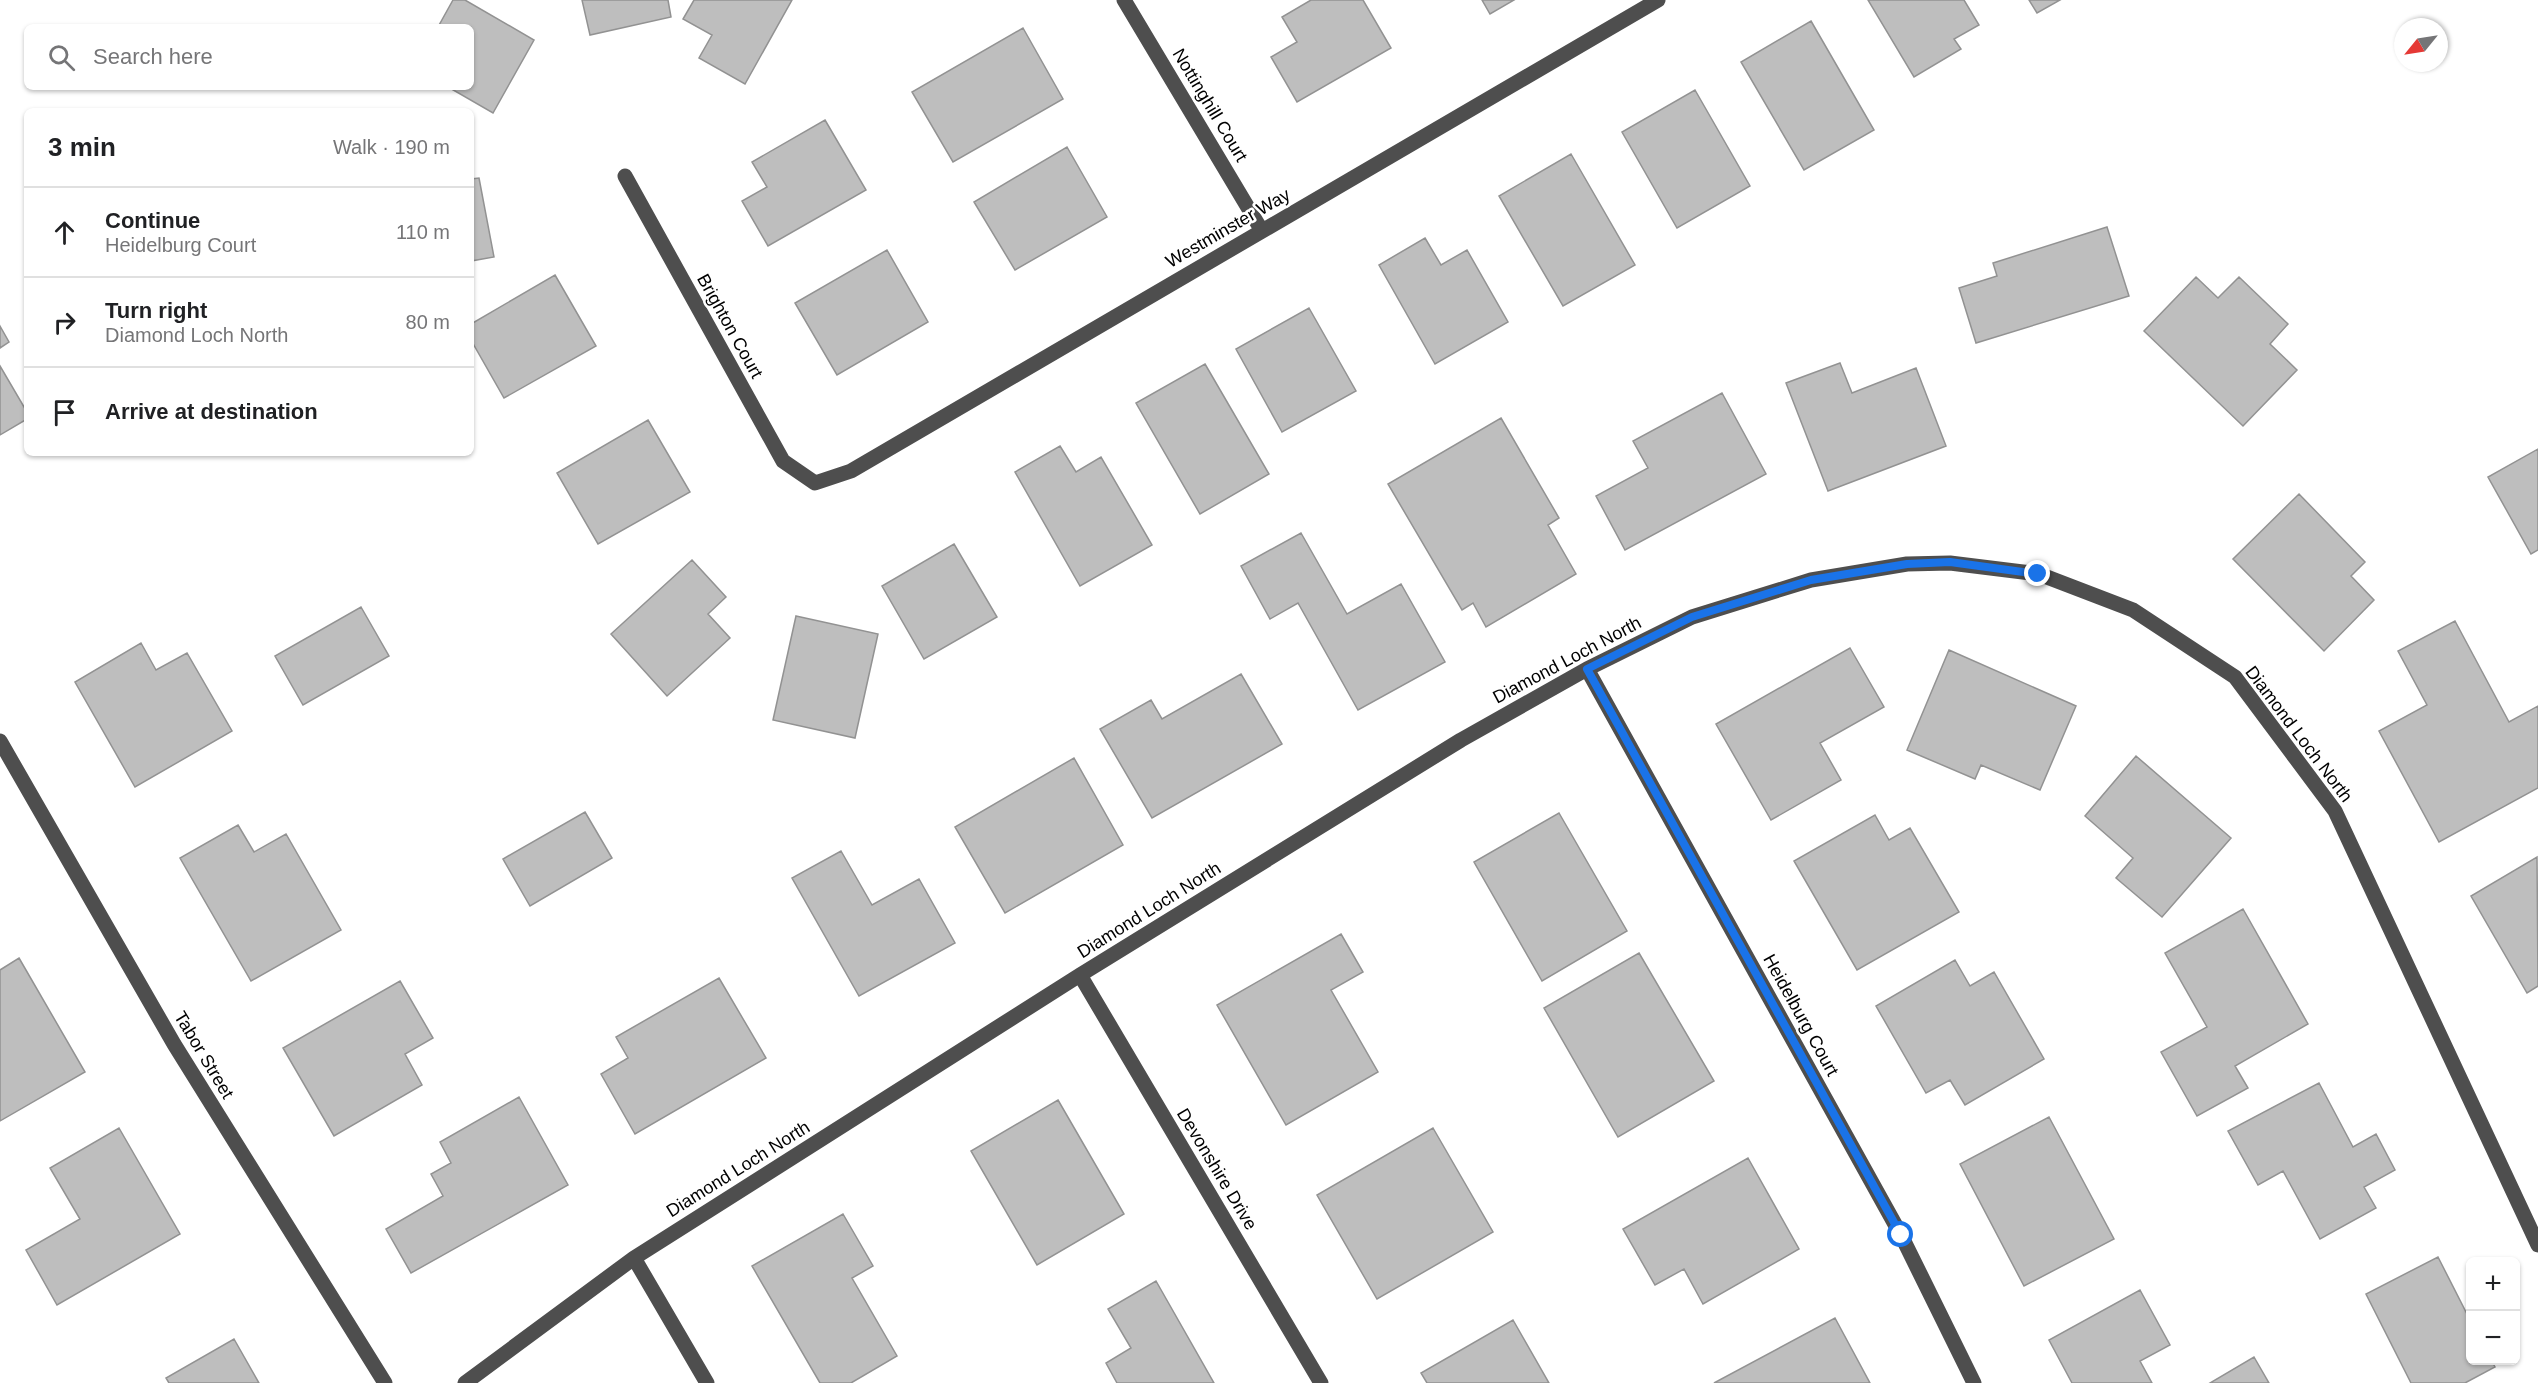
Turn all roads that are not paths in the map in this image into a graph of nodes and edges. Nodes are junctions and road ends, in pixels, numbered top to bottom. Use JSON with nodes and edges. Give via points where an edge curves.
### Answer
{"nodes":[{"id":1,"x":1124,"y":0,"type":"edge"},
{"id":2,"x":1658,"y":0,"type":"edge"},
{"id":3,"x":625,"y":176,"type":"dead end"},
{"id":4,"x":1262,"y":231,"type":"junction"},
{"id":5,"x":815,"y":483,"type":"joint"},
{"id":6,"x":1587,"y":669,"type":"junction"},
{"id":7,"x":0,"y":741,"type":"edge"},
{"id":8,"x":1080,"y":975,"type":"junction"},
{"id":9,"x":2538,"y":1245,"type":"edge"},
{"id":10,"x":634,"y":1258,"type":"junction"},
{"id":11,"x":385,"y":1383,"type":"edge"},
{"id":12,"x":465,"y":1383,"type":"edge"},
{"id":13,"x":707,"y":1383,"type":"edge"},
{"id":14,"x":1321,"y":1383,"type":"edge"},
{"id":15,"x":1974,"y":1383,"type":"edge"}],
"edges":[{"from":1,"to":4,"type":"street","name":"Nottinghill Court"},
{"from":2,"to":4,"type":"street","name":"Westminster Way"},
{"from":3,"to":5,"type":"street","name":"Brighton Court","via":[[783,461]]},
{"from":4,"to":5,"type":"street","name":"Westminster Way","via":[[851,471]]},
{"from":6,"to":8,"type":"street","name":"Diamond Loch North","via":[[1461,740]]},
{"from":6,"to":9,"type":"street","name":"Diamond Loch North","via":[[1692,617],[1811,580],[1907,564],[1950,562],[2038,574],[2133,610],[2235,677],[2335,811]]},
{"from":6,"to":15,"type":"street","name":"Heidelburg Court","via":[[1901,1235]]},
{"from":7,"to":11,"type":"street","name":"Tabor Street","via":[[174,1044]]},
{"from":8,"to":10,"type":"street","name":"Diamond Loch North"},
{"from":8,"to":14,"type":"street","name":"Devonshire Drive"},
{"from":10,"to":12,"type":"street","name":"Diamond Loch North"},
{"from":10,"to":13,"type":"street"}]}
